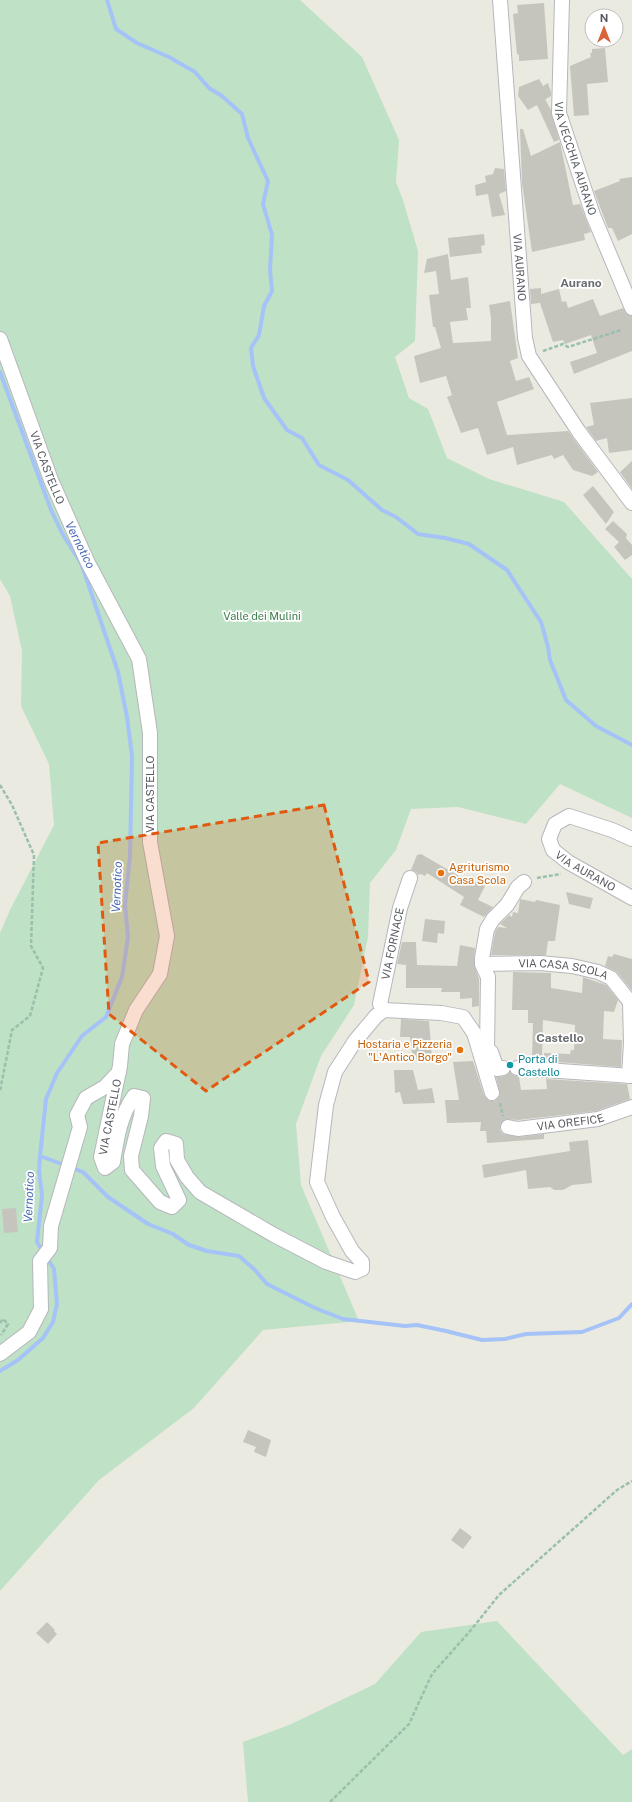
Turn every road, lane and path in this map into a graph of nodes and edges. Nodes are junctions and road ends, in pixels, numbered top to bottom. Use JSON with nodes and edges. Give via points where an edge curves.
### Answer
{"nodes":[{"id":1,"x":500,"y":0,"type":"edge"},
{"id":2,"x":562,"y":0,"type":"edge"},
{"id":3,"x":632,"y":308,"type":"edge"},
{"id":4,"x":621,"y":330,"type":"dead end"},
{"id":5,"x":0,"y":339,"type":"edge"},
{"id":6,"x":529,"y":356,"type":"junction"},
{"id":7,"x":632,"y":503,"type":"edge"},
{"id":8,"x":0,"y":785,"type":"edge"},
{"id":9,"x":632,"y":839,"type":"edge"},
{"id":10,"x":565,"y":874,"type":"dead end"},
{"id":11,"x":410,"y":878,"type":"dead end"},
{"id":12,"x":524,"y":882,"type":"joint"},
{"id":13,"x":632,"y":898,"type":"edge"},
{"id":14,"x":482,"y":964,"type":"junction"},
{"id":15,"x":384,"y":1010,"type":"junction"},
{"id":16,"x":482,"y":1046,"type":"junction"},
{"id":17,"x":119,"y":1071,"type":"junction"},
{"id":18,"x":630,"y":1076,"type":"edge"},
{"id":19,"x":0,"y":1091,"type":"edge"},
{"id":20,"x":492,"y":1094,"type":"joint"},
{"id":21,"x":632,"y":1107,"type":"edge"},
{"id":22,"x":508,"y":1127,"type":"joint"},
{"id":23,"x":0,"y":1323,"type":"edge"},
{"id":24,"x":0,"y":1337,"type":"edge"},
{"id":25,"x":0,"y":1354,"type":"edge"},
{"id":26,"x":632,"y":1481,"type":"edge"},
{"id":27,"x":330,"y":1802,"type":"edge"}],
"edges":[{"from":1,"to":6,"type":"street","name":"VIA AURANO","via":[[525,338]]},
{"from":2,"to":3,"type":"street","name":"VIA VECCHIA AURANO","via":[[559,113],[593,215]]},
{"from":4,"to":6,"type":"path","via":[[568,347],[563,344]]},
{"from":5,"to":17,"type":"street","name":"VIA CASTELLO","via":[[50,480],[87,562],[139,659],[150,733],[150,842],[167,936],[160,974],[136,1010],[122,1044]]},
{"from":6,"to":7,"type":"street","name":"VIA AURANO","via":[[579,432]]},
{"from":8,"to":19,"type":"path","via":[[34,855],[31,946],[44,968],[30,1016],[12,1030]]},
{"from":9,"to":13,"type":"street","name":"VIA AURANO","via":[[569,816],[555,824],[548,839],[553,850],[568,862]]},
{"from":10,"to":12,"type":"path"},
{"from":11,"to":15,"type":"street","name":"VIA FORNACE","via":[[400,908],[380,1004]]},
{"from":12,"to":14,"type":"street","via":[[487,929]]},
{"from":14,"to":16,"type":"street","via":[[488,977]]},
{"from":14,"to":18,"type":"street","name":"VIA CASA SCOLA","via":[[565,965],[598,972],[611,978],[630,1002]]},
{"from":15,"to":16,"type":"street","via":[[441,1013],[463,1017]]},
{"from":15,"to":17,"type":"street","name":"VIA CASTELLO","via":[[355,1041],[335,1072],[326,1105],[317,1182],[333,1218],[352,1251],[362,1262],[362,1269],[355,1272],[344,1270],[274,1235],[200,1192],[177,1160],[176,1144],[166,1140],[161,1148],[163,1166],[179,1200],[172,1208],[160,1202],[132,1170],[131,1156],[143,1098],[134,1096],[127,1105],[119,1125],[113,1162],[104,1168],[101,1157]]},
{"from":16,"to":18,"type":"street","via":[[491,1052],[497,1069]]},
{"from":16,"to":20,"type":"street"},
{"from":17,"to":25,"type":"street","via":[[105,1088],[86,1098],[77,1115],[80,1127],[51,1226],[50,1248],[40,1261],[41,1309],[29,1332]]},
{"from":20,"to":22,"type":"path","via":[[499,1100]]},
{"from":21,"to":22,"type":"street","name":"VIA OREFICE","via":[[598,1118],[518,1129]]},
{"from":23,"to":24,"type":"path","via":[[2,1319],[8,1324]]},
{"from":26,"to":27,"type":"path","via":[[617,1490],[499,1595],[432,1674],[409,1724]]}]}
